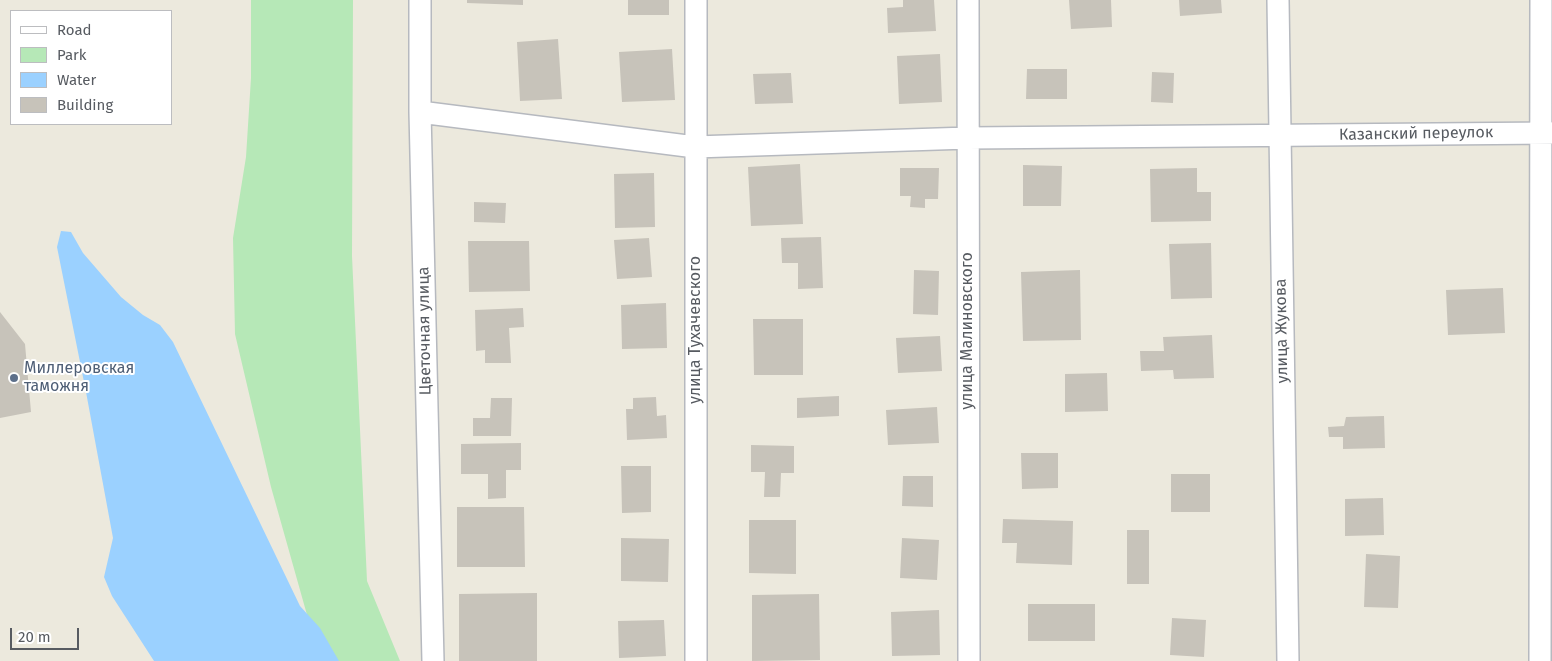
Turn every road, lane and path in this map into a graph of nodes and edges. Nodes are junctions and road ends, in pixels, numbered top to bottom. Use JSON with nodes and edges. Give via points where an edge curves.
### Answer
{"nodes":[{"id":1,"x":420,"y":0,"type":"edge"},
{"id":2,"x":696,"y":0,"type":"edge"},
{"id":3,"x":968,"y":0,"type":"edge"},
{"id":4,"x":1278,"y":0,"type":"edge"},
{"id":5,"x":1541,"y":0,"type":"edge"},
{"id":6,"x":420,"y":112,"type":"junction"},
{"id":7,"x":1546,"y":133,"type":"edge"},
{"id":8,"x":1279,"y":135,"type":"junction"},
{"id":9,"x":968,"y":138,"type":"junction"},
{"id":10,"x":695,"y":147,"type":"junction"},
{"id":11,"x":1546,"y":400,"type":"edge"},
{"id":12,"x":433,"y":661,"type":"edge"},
{"id":13,"x":696,"y":661,"type":"edge"},
{"id":14,"x":969,"y":661,"type":"edge"},
{"id":15,"x":1288,"y":661,"type":"edge"},
{"id":16,"x":1540,"y":661,"type":"edge"}],
"edges":[{"from":1,"to":6,"type":"street","name":"Цветочная улица"},
{"from":2,"to":10,"type":"street","name":"улица Тухачевского"},
{"from":3,"to":9,"type":"street","name":"улица Малиновского"},
{"from":4,"to":8,"type":"street","name":"улица Жукова"},
{"from":5,"to":7,"type":"street"},
{"from":6,"to":10,"type":"street","name":"Казанский переулок"},
{"from":6,"to":12,"type":"street","name":"Цветочная улица"},
{"from":7,"to":8,"type":"street","name":"Казанский переулок"},
{"from":7,"to":11,"type":"street"},
{"from":8,"to":9,"type":"street","name":"Казанский переулок"},
{"from":8,"to":15,"type":"street","name":"улица Жукова"},
{"from":9,"to":10,"type":"street","name":"Казанский переулок"},
{"from":9,"to":14,"type":"street","name":"улица Малиновского"},
{"from":10,"to":13,"type":"street","name":"улица Тухачевского"},
{"from":11,"to":16,"type":"street"}]}
